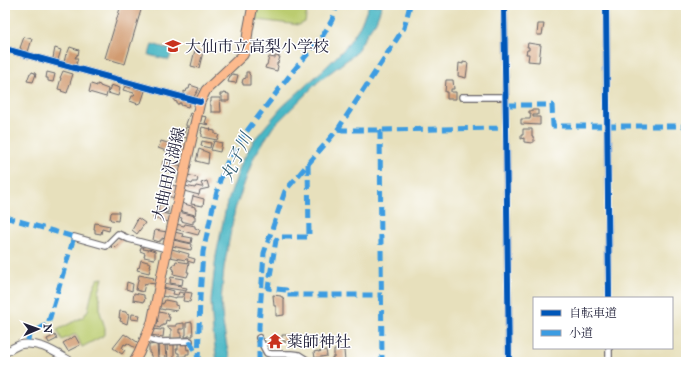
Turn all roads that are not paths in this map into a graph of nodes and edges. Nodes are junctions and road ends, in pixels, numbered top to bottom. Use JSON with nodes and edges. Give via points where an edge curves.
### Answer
{"nodes":[{"id":1,"x":252,"y":5,"type":"edge"},
{"id":2,"x":504,"y":5,"type":"edge"},
{"id":3,"x":606,"y":5,"type":"edge"},
{"id":4,"x":5,"y":48,"type":"edge"},
{"id":5,"x":462,"y":97,"type":"dead end"},
{"id":6,"x":506,"y":97,"type":"junction"},
{"id":7,"x":200,"y":102,"type":"junction"},
{"id":8,"x":74,"y":237,"type":"dead end"},
{"id":9,"x":167,"y":249,"type":"junction"},
{"id":10,"x":609,"y":297,"type":"edge"},
{"id":11,"x":145,"y":338,"type":"junction"},
{"id":12,"x":259,"y":338,"type":"dead end"},
{"id":13,"x":190,"y":341,"type":"dead end"},
{"id":14,"x":609,"y":349,"type":"edge"},
{"id":15,"x":5,"y":353,"type":"edge"},
{"id":16,"x":72,"y":362,"type":"edge"},
{"id":17,"x":134,"y":362,"type":"edge"},
{"id":18,"x":310,"y":362,"type":"edge"},
{"id":19,"x":509,"y":362,"type":"edge"},
{"id":20,"x":609,"y":362,"type":"edge"}],
"edges":[{"from":1,"to":7,"type":"main road","name":"大曲田沢湖線","via":[[243,55],[206,90]]},
{"from":2,"to":6,"type":"street"},
{"from":3,"to":10,"type":"street"},
{"from":4,"to":7,"type":"street"},
{"from":5,"to":6,"type":"street"},
{"from":6,"to":19,"type":"street"},
{"from":7,"to":9,"type":"main road","name":"大曲田沢湖線"},
{"from":8,"to":9,"type":"street","via":[[106,246],[118,234]]},
{"from":9,"to":11,"type":"main road","name":"大曲田沢湖線","via":[[152,322]]},
{"from":11,"to":13,"type":"street","via":[[158,342]]},
{"from":11,"to":17,"type":"main road","name":"大曲田沢湖線"},
{"from":12,"to":18,"type":"street","via":[[271,354],[295,354]]},
{"from":14,"to":20,"type":"street"},
{"from":15,"to":16,"type":"street","via":[[18,345],[35,344]]}]}
